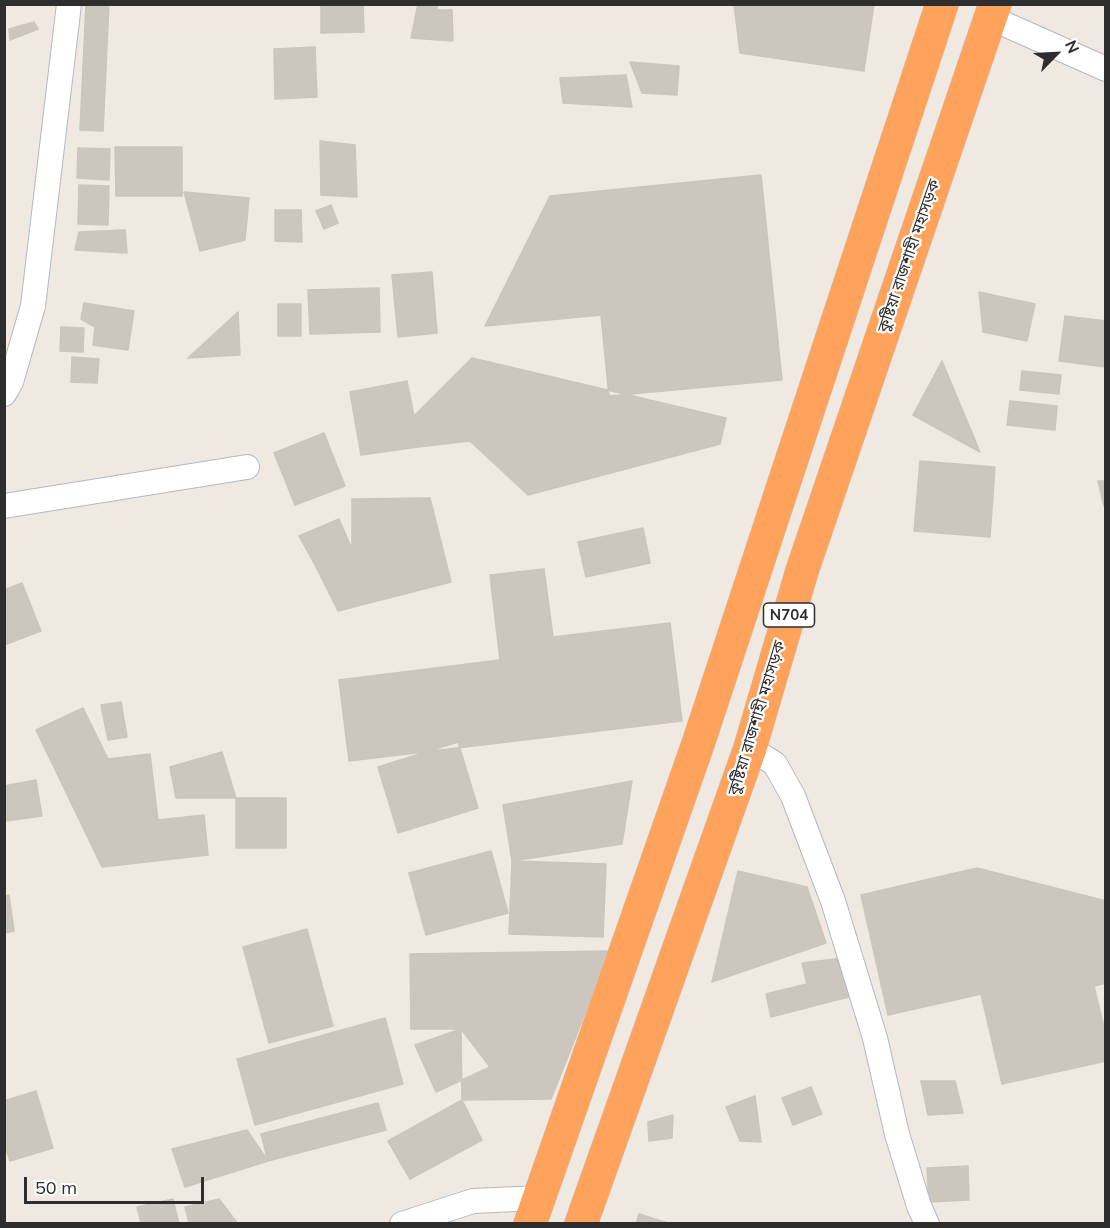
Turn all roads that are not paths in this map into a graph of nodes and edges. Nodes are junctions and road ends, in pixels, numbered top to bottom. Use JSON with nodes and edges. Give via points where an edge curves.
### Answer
{"nodes":[{"id":1,"x":69,"y":4,"type":"edge"},
{"id":2,"x":942,"y":4,"type":"edge"},
{"id":3,"x":993,"y":11,"type":"edge"},
{"id":4,"x":1106,"y":69,"type":"edge"},
{"id":5,"x":4,"y":394,"type":"edge"},
{"id":6,"x":247,"y":467,"type":"dead end"},
{"id":7,"x":4,"y":506,"type":"edge"},
{"id":8,"x":750,"y":748,"type":"junction"},
{"id":9,"x":535,"y":1210,"type":"edge"},
{"id":10,"x":402,"y":1224,"type":"edge"},
{"id":11,"x":581,"y":1224,"type":"edge"},
{"id":12,"x":927,"y":1224,"type":"edge"}],
"edges":[{"from":1,"to":5,"type":"street","via":[[33,306]]},
{"from":2,"to":9,"type":"highway","number":"N704","via":[[703,730]]},
{"from":3,"to":4,"type":"street"},
{"from":3,"to":8,"type":"highway","name":"কুষ্টিয়া রাজশাহী মহাসড়ক","number":"N704","via":[[802,570]]},
{"from":6,"to":7,"type":"street"},
{"from":8,"to":11,"type":"highway","name":"কুষ্টিয়া রাজশাহী মহাসড়ক","number":"N704"},
{"from":8,"to":12,"type":"street","via":[[775,764],[793,796],[830,891],[875,1038],[897,1134]]},
{"from":9,"to":10,"type":"street","via":[[473,1201]]}]}
